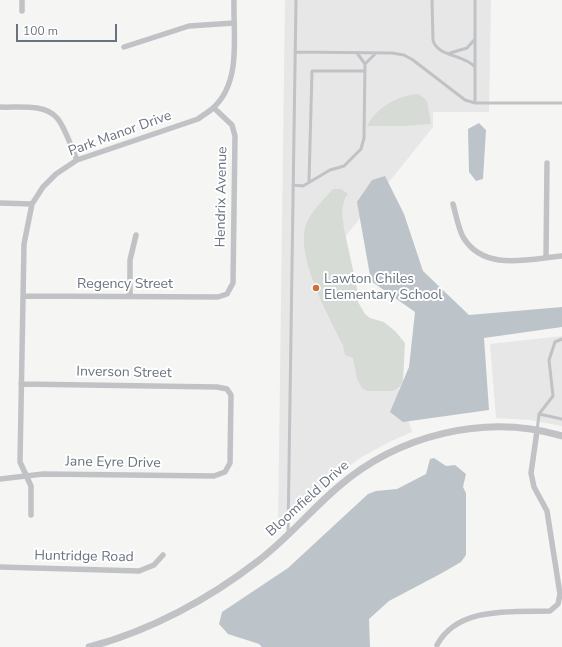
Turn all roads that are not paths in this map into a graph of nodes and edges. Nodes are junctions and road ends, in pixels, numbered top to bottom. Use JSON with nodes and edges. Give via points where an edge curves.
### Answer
{"nodes":[{"id":1,"x":22,"y":0,"type":"edge"},
{"id":2,"x":234,"y":0,"type":"edge"},
{"id":3,"x":296,"y":0,"type":"edge"},
{"id":4,"x":432,"y":0,"type":"edge"},
{"id":5,"x":475,"y":0,"type":"edge"},
{"id":6,"x":22,"y":11,"type":"dead end"},
{"id":7,"x":234,"y":23,"type":"junction"},
{"id":8,"x":475,"y":40,"type":"junction"},
{"id":9,"x":124,"y":47,"type":"dead end"},
{"id":10,"x":295,"y":52,"type":"junction"},
{"id":11,"x":357,"y":52,"type":"junction"},
{"id":12,"x":376,"y":53,"type":"junction"},
{"id":13,"x":450,"y":54,"type":"junction"},
{"id":14,"x":365,"y":64,"type":"junction"},
{"id":15,"x":475,"y":67,"type":"junction"},
{"id":16,"x":365,"y":72,"type":"junction"},
{"id":17,"x":475,"y":103,"type":"junction"},
{"id":18,"x":562,"y":103,"type":"edge"},
{"id":19,"x":0,"y":107,"type":"edge"},
{"id":20,"x":214,"y":108,"type":"junction"},
{"id":21,"x":77,"y":160,"type":"junction"},
{"id":22,"x":547,"y":163,"type":"dead end"},
{"id":23,"x":309,"y":181,"type":"junction"},
{"id":24,"x":293,"y":185,"type":"junction"},
{"id":25,"x":0,"y":203,"type":"edge"},
{"id":26,"x":32,"y":204,"type":"junction"},
{"id":27,"x":453,"y":204,"type":"dead end"},
{"id":28,"x":136,"y":235,"type":"dead end"},
{"id":29,"x":562,"y":256,"type":"edge"},
{"id":30,"x":546,"y":257,"type":"junction"},
{"id":31,"x":228,"y":294,"type":"joint"},
{"id":32,"x":23,"y":296,"type":"junction"},
{"id":33,"x":130,"y":296,"type":"junction"},
{"id":34,"x":562,"y":339,"type":"edge"},
{"id":35,"x":20,"y":384,"type":"junction"},
{"id":36,"x":539,"y":414,"type":"junction"},
{"id":37,"x":562,"y":419,"type":"edge"},
{"id":38,"x":537,"y":431,"type":"junction"},
{"id":39,"x":562,"y":436,"type":"edge"},
{"id":40,"x":224,"y":472,"type":"joint"},
{"id":41,"x":26,"y":476,"type":"junction"},
{"id":42,"x":0,"y":479,"type":"edge"},
{"id":43,"x":31,"y":515,"type":"dead end"},
{"id":44,"x":288,"y":533,"type":"junction"},
{"id":45,"x":163,"y":555,"type":"dead end"},
{"id":46,"x":0,"y":567,"type":"edge"},
{"id":47,"x":437,"y":645,"type":"dead end"},
{"id":48,"x":100,"y":646,"type":"edge"},
{"id":49,"x":89,"y":647,"type":"edge"}],
"edges":[{"from":1,"to":6,"type":"street"},
{"from":2,"to":7,"type":"street","name":"Park Manor Drive"},
{"from":3,"to":10,"type":"lane"},
{"from":4,"to":13,"type":"lane","via":[[433,42],[438,49]]},
{"from":5,"to":8,"type":"lane"},
{"from":7,"to":9,"type":"street","via":[[189,26]]},
{"from":7,"to":20,"type":"street","name":"Park Manor Drive","via":[[234,64],[231,78],[224,95]]},
{"from":8,"to":13,"type":"lane","via":[[468,48]]},
{"from":8,"to":15,"type":"lane"},
{"from":10,"to":11,"type":"lane"},
{"from":10,"to":24,"type":"lane"},
{"from":11,"to":12,"type":"lane"},
{"from":11,"to":14,"type":"lane"},
{"from":12,"to":14,"type":"lane"},
{"from":12,"to":17,"type":"lane","via":[[404,56],[413,60],[454,93]]},
{"from":13,"to":15,"type":"lane","via":[[467,60]]},
{"from":14,"to":16,"type":"lane"},
{"from":15,"to":17,"type":"lane"},
{"from":16,"to":23,"type":"lane","via":[[364,138],[361,149],[344,166]]},
{"from":16,"to":23,"type":"lane","via":[[312,71]]},
{"from":17,"to":18,"type":"lane"},
{"from":19,"to":21,"type":"street","via":[[35,108],[49,112],[57,118]]},
{"from":20,"to":21,"type":"street","name":"Park Manor Drive","via":[[198,119]]},
{"from":20,"to":31,"type":"street","name":"Hendrix Avenue","via":[[232,125],[235,136],[233,283]]},
{"from":21,"to":26,"type":"street","name":"Park Manor Drive","via":[[56,174],[43,187]]},
{"from":22,"to":30,"type":"street"},
{"from":23,"to":24,"type":"lane","via":[[303,186]]},
{"from":24,"to":44,"type":"lane"},
{"from":25,"to":26,"type":"street"},
{"from":26,"to":32,"type":"street","name":"Park Manor Drive","via":[[24,244]]},
{"from":27,"to":30,"type":"street","via":[[462,236],[472,250],[485,258],[497,261]]},
{"from":28,"to":33,"type":"street","via":[[130,260]]},
{"from":29,"to":30,"type":"street"},
{"from":31,"to":33,"type":"street","name":"Regency Street","via":[[218,297]]},
{"from":32,"to":33,"type":"street","name":"Regency Street"},
{"from":32,"to":35,"type":"street","name":"Park Manor Drive"},
{"from":34,"to":36,"type":"lane","via":[[555,342],[549,360],[553,396]]},
{"from":35,"to":40,"type":"street","name":"Inverson Street","via":[[227,389],[231,395],[230,463]]},
{"from":35,"to":41,"type":"street","name":"Park Manor Drive","via":[[20,462]]},
{"from":36,"to":37,"type":"lane"},
{"from":36,"to":38,"type":"lane"},
{"from":38,"to":39,"type":"street","name":"Bloomfield Drive"},
{"from":38,"to":44,"type":"street","name":"Bloomfield Drive","via":[[508,427],[468,429],[442,433],[393,450],[339,486]]},
{"from":38,"to":47,"type":"street","via":[[531,473],[534,487],[547,511],[552,531],[560,594],[558,604],[550,611],[483,614],[464,620],[443,635]]},
{"from":40,"to":41,"type":"street","name":"Jane Eyre Drive","via":[[214,476]]},
{"from":41,"to":42,"type":"street","name":"Jane Eyre Drive"},
{"from":41,"to":43,"type":"street","name":"Park Manor Drive","via":[[30,486]]},
{"from":44,"to":48,"type":"street","name":"Bloomfield Drive","via":[[259,560],[200,600],[112,643]]},
{"from":45,"to":46,"type":"street","name":"Huntridge Road","via":[[154,565],[139,571]]},
{"from":48,"to":49,"type":"street","name":"Bloomfield Drive"}]}
